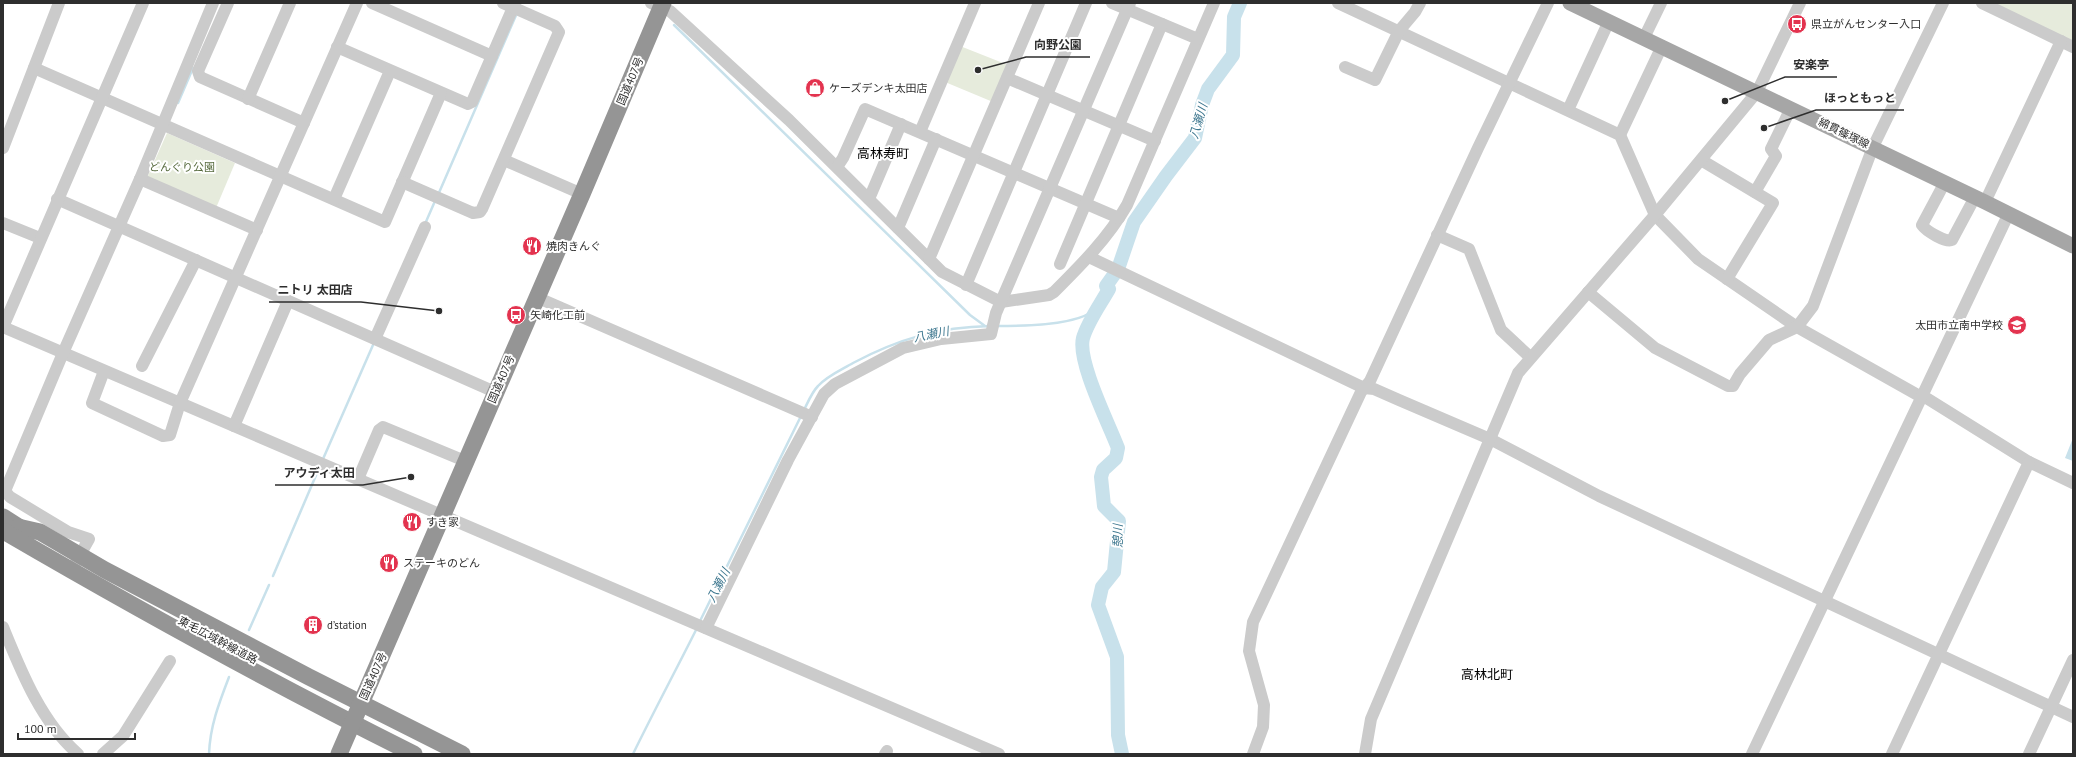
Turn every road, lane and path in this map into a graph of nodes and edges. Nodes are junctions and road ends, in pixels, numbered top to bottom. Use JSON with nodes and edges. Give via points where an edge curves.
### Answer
{"nodes":[{"id":1,"x":59,"y":3,"type":"edge"},
{"id":2,"x":143,"y":3,"type":"edge"},
{"id":3,"x":213,"y":3,"type":"edge"},
{"id":4,"x":228,"y":3,"type":"edge"},
{"id":5,"x":290,"y":3,"type":"edge"},
{"id":6,"x":357,"y":3,"type":"edge"},
{"id":7,"x":372,"y":3,"type":"edge"},
{"id":8,"x":975,"y":3,"type":"edge"},
{"id":9,"x":1086,"y":3,"type":"edge"},
{"id":10,"x":1112,"y":3,"type":"edge"},
{"id":11,"x":1214,"y":3,"type":"edge"},
{"id":12,"x":1338,"y":3,"type":"edge"},
{"id":13,"x":1420,"y":3,"type":"edge"},
{"id":14,"x":1548,"y":3,"type":"edge"},
{"id":15,"x":1570,"y":3,"type":"edge"},
{"id":16,"x":1661,"y":3,"type":"edge"},
{"id":17,"x":1800,"y":3,"type":"edge"},
{"id":18,"x":1943,"y":3,"type":"edge"},
{"id":19,"x":1982,"y":3,"type":"edge"},
{"id":20,"x":510,"y":4,"type":"edge"},
{"id":21,"x":658,"y":4,"type":"edge"},
{"id":22,"x":1035,"y":4,"type":"edge"},
{"id":23,"x":1129,"y":6,"type":"edge"},
{"id":24,"x":1609,"y":21,"type":"junction"},
{"id":25,"x":1162,"y":24,"type":"junction"},
{"id":26,"x":1399,"y":31,"type":"junction"},
{"id":27,"x":1644,"y":38,"type":"junction"},
{"id":28,"x":1198,"y":39,"type":"junction"},
{"id":29,"x":2061,"y":41,"type":"junction"},
{"id":30,"x":1662,"y":46,"type":"junction"},
{"id":31,"x":337,"y":47,"type":"junction"},
{"id":32,"x":2073,"y":47,"type":"edge"},
{"id":33,"x":492,"y":56,"type":"junction"},
{"id":34,"x":1344,"y":67,"type":"dead end"},
{"id":35,"x":34,"y":68,"type":"junction"},
{"id":36,"x":390,"y":71,"type":"junction"},
{"id":37,"x":1007,"y":78,"type":"junction"},
{"id":38,"x":1509,"y":83,"type":"junction"},
{"id":39,"x":1757,"y":92,"type":"junction"},
{"id":40,"x":441,"y":93,"type":"junction"},
{"id":41,"x":1047,"y":95,"type":"junction"},
{"id":42,"x":102,"y":98,"type":"junction"},
{"id":43,"x":248,"y":99,"type":"junction"},
{"id":44,"x":1791,"y":108,"type":"junction"},
{"id":45,"x":1084,"y":110,"type":"junction"},
{"id":46,"x":1568,"y":110,"type":"junction"},
{"id":47,"x":304,"y":122,"type":"junction"},
{"id":48,"x":163,"y":124,"type":"junction"},
{"id":49,"x":901,"y":124,"type":"junction"},
{"id":50,"x":1119,"y":125,"type":"junction"},
{"id":51,"x":920,"y":132,"type":"junction"},
{"id":52,"x":1620,"y":135,"type":"junction"},
{"id":53,"x":936,"y":139,"type":"junction"},
{"id":54,"x":1155,"y":141,"type":"junction"},
{"id":55,"x":1873,"y":147,"type":"junction"},
{"id":56,"x":3,"y":148,"type":"edge"},
{"id":57,"x":974,"y":155,"type":"junction"},
{"id":58,"x":504,"y":160,"type":"junction"},
{"id":59,"x":1701,"y":160,"type":"junction"},
{"id":60,"x":837,"y":167,"type":"junction"},
{"id":61,"x":1014,"y":172,"type":"junction"},
{"id":62,"x":280,"y":176,"type":"junction"},
{"id":63,"x":140,"y":179,"type":"junction"},
{"id":64,"x":402,"y":182,"type":"junction"},
{"id":65,"x":1945,"y":182,"type":"junction"},
{"id":66,"x":1050,"y":188,"type":"junction"},
{"id":67,"x":1755,"y":192,"type":"junction"},
{"id":68,"x":582,"y":194,"type":"junction"},
{"id":69,"x":57,"y":199,"type":"junction"},
{"id":70,"x":334,"y":199,"type":"junction"},
{"id":71,"x":869,"y":199,"type":"junction"},
{"id":72,"x":1980,"y":199,"type":"junction"},
{"id":73,"x":1085,"y":203,"type":"junction"},
{"id":74,"x":2009,"y":213,"type":"junction"},
{"id":75,"x":1656,"y":215,"type":"junction"},
{"id":76,"x":1119,"y":218,"type":"junction"},
{"id":77,"x":3,"y":223,"type":"edge"},
{"id":78,"x":119,"y":227,"type":"junction"},
{"id":79,"x":425,"y":227,"type":"dead end"},
{"id":80,"x":898,"y":228,"type":"junction"},
{"id":81,"x":257,"y":230,"type":"junction"},
{"id":82,"x":1437,"y":235,"type":"junction"},
{"id":83,"x":40,"y":238,"type":"junction"},
{"id":84,"x":2073,"y":246,"type":"edge"},
{"id":85,"x":1089,"y":257,"type":"junction"},
{"id":86,"x":929,"y":259,"type":"junction"},
{"id":87,"x":196,"y":260,"type":"junction"},
{"id":88,"x":1060,"y":264,"type":"dead end"},
{"id":89,"x":235,"y":279,"type":"junction"},
{"id":90,"x":1727,"y":279,"type":"junction"},
{"id":91,"x":966,"y":285,"type":"junction"},
{"id":92,"x":1588,"y":292,"type":"junction"},
{"id":93,"x":536,"y":297,"type":"junction"},
{"id":94,"x":288,"y":301,"type":"junction"},
{"id":95,"x":1001,"y":302,"type":"junction"},
{"id":96,"x":3,"y":327,"type":"edge"},
{"id":97,"x":1797,"y":327,"type":"junction"},
{"id":98,"x":375,"y":339,"type":"junction"},
{"id":99,"x":63,"y":352,"type":"junction"},
{"id":100,"x":1530,"y":357,"type":"junction"},
{"id":101,"x":142,"y":366,"type":"dead end"},
{"id":102,"x":104,"y":371,"type":"junction"},
{"id":103,"x":1364,"y":388,"type":"junction"},
{"id":104,"x":495,"y":392,"type":"junction"},
{"id":105,"x":1921,"y":396,"type":"junction"},
{"id":106,"x":180,"y":403,"type":"junction"},
{"id":107,"x":811,"y":416,"type":"junction"},
{"id":108,"x":234,"y":426,"type":"junction"},
{"id":109,"x":1490,"y":439,"type":"junction"},
{"id":110,"x":465,"y":461,"type":"junction"},
{"id":111,"x":2030,"y":462,"type":"junction"},
{"id":112,"x":358,"y":479,"type":"junction"},
{"id":113,"x":2073,"y":483,"type":"edge"},
{"id":114,"x":442,"y":516,"type":"junction"},
{"id":115,"x":3,"y":518,"type":"edge"},
{"id":116,"x":11,"y":529,"type":"edge"},
{"id":117,"x":35,"y":550,"type":"junction"},
{"id":118,"x":78,"y":559,"type":"junction"},
{"id":119,"x":1824,"y":600,"type":"junction"},
{"id":120,"x":700,"y":626,"type":"junction"},
{"id":121,"x":3,"y":627,"type":"edge"},
{"id":122,"x":1939,"y":654,"type":"junction"},
{"id":123,"x":2073,"y":660,"type":"edge"},
{"id":124,"x":170,"y":661,"type":"dead end"},
{"id":125,"x":323,"y":702,"type":"junction"},
{"id":126,"x":361,"y":704,"type":"junction"},
{"id":127,"x":2051,"y":706,"type":"junction"},
{"id":128,"x":2073,"y":717,"type":"edge"},
{"id":129,"x":349,"y":731,"type":"junction"},
{"id":130,"x":389,"y":741,"type":"edge"},
{"id":131,"x":78,"y":754,"type":"edge"},
{"id":132,"x":103,"y":754,"type":"edge"},
{"id":133,"x":338,"y":754,"type":"edge"},
{"id":134,"x":414,"y":754,"type":"edge"},
{"id":135,"x":438,"y":754,"type":"edge"},
{"id":136,"x":462,"y":754,"type":"edge"},
{"id":137,"x":998,"y":754,"type":"edge"},
{"id":138,"x":1253,"y":754,"type":"edge"},
{"id":139,"x":1365,"y":754,"type":"edge"},
{"id":140,"x":1752,"y":754,"type":"edge"},
{"id":141,"x":1892,"y":754,"type":"edge"},
{"id":142,"x":2029,"y":754,"type":"edge"}],
"edges":[{"from":1,"to":35,"type":"street"},
{"from":2,"to":42,"type":"street"},
{"from":3,"to":48,"type":"street"},
{"from":4,"to":43,"type":"street","via":[[198,71],[200,77]]},
{"from":5,"to":43,"type":"street"},
{"from":6,"to":31,"type":"street"},
{"from":7,"to":33,"type":"street"},
{"from":8,"to":51,"type":"street"},
{"from":9,"to":41,"type":"street"},
{"from":10,"to":23,"type":"street"},
{"from":11,"to":28,"type":"street"},
{"from":12,"to":26,"type":"street"},
{"from":13,"to":26,"type":"street"},
{"from":14,"to":38,"type":"street"},
{"from":15,"to":24,"type":"main road","name":"綿貫篠塚線"},
{"from":16,"to":27,"type":"street"},
{"from":17,"to":39,"type":"street"},
{"from":18,"to":55,"type":"street"},
{"from":19,"to":29,"type":"street"},
{"from":20,"to":33,"type":"street"},
{"from":20,"to":58,"type":"street","via":[[555,26],[559,32]]},
{"from":21,"to":60,"type":"street","via":[[670,11]]},
{"from":21,"to":68,"type":"highway","name":"国道407号"},
{"from":22,"to":37,"type":"street"},
{"from":23,"to":25,"type":"street"},
{"from":23,"to":45,"type":"street"},
{"from":24,"to":27,"type":"main road","name":"綿貫篠塚線"},
{"from":24,"to":46,"type":"street"},
{"from":25,"to":28,"type":"street"},
{"from":25,"to":50,"type":"street"},
{"from":26,"to":34,"type":"street","via":[[1375,80]]},
{"from":26,"to":38,"type":"street"},
{"from":27,"to":30,"type":"main road","name":"綿貫篠塚線"},
{"from":28,"to":54,"type":"street"},
{"from":29,"to":32,"type":"street"},
{"from":29,"to":72,"type":"street"},
{"from":30,"to":39,"type":"main road","name":"綿貫篠塚線"},
{"from":30,"to":52,"type":"street"},
{"from":31,"to":36,"type":"street"},
{"from":31,"to":47,"type":"street"},
{"from":33,"to":40,"type":"street","via":[[470,103],[466,104]]},
{"from":35,"to":42,"type":"street"},
{"from":35,"to":56,"type":"street"},
{"from":36,"to":40,"type":"street"},
{"from":36,"to":70,"type":"street"},
{"from":37,"to":41,"type":"street"},
{"from":37,"to":57,"type":"street"},
{"from":38,"to":46,"type":"street"},
{"from":38,"to":82,"type":"street"},
{"from":39,"to":44,"type":"main road","name":"綿貫篠塚線"},
{"from":39,"to":59,"type":"street"},
{"from":40,"to":64,"type":"street"},
{"from":41,"to":45,"type":"street"},
{"from":41,"to":61,"type":"street"},
{"from":42,"to":48,"type":"street"},
{"from":42,"to":69,"type":"street"},
{"from":43,"to":47,"type":"street"},
{"from":44,"to":55,"type":"main road","name":"綿貫篠塚線"},
{"from":44,"to":67,"type":"street","via":[[1771,149],[1776,156]]},
{"from":45,"to":50,"type":"street"},
{"from":45,"to":66,"type":"street"},
{"from":46,"to":52,"type":"street"},
{"from":47,"to":62,"type":"street"},
{"from":48,"to":62,"type":"street"},
{"from":48,"to":63,"type":"street"},
{"from":49,"to":51,"type":"street"},
{"from":49,"to":60,"type":"street","via":[[865,108]]},
{"from":49,"to":71,"type":"street"},
{"from":50,"to":54,"type":"street"},
{"from":50,"to":73,"type":"street"},
{"from":51,"to":53,"type":"street"},
{"from":52,"to":75,"type":"street"},
{"from":53,"to":57,"type":"street"},
{"from":53,"to":80,"type":"street"},
{"from":54,"to":76,"type":"street"},
{"from":55,"to":65,"type":"main road","name":"綿貫篠塚線"},
{"from":55,"to":97,"type":"street","via":[[1813,306]]},
{"from":57,"to":61,"type":"street"},
{"from":57,"to":86,"type":"street"},
{"from":58,"to":64,"type":"street","via":[[482,209],[476,213]]},
{"from":58,"to":68,"type":"street"},
{"from":59,"to":67,"type":"street"},
{"from":59,"to":75,"type":"street"},
{"from":60,"to":71,"type":"street"},
{"from":61,"to":66,"type":"street"},
{"from":61,"to":91,"type":"street"},
{"from":62,"to":70,"type":"street"},
{"from":62,"to":81,"type":"street"},
{"from":63,"to":78,"type":"street"},
{"from":63,"to":81,"type":"street"},
{"from":64,"to":70,"type":"street","via":[[385,222]]},
{"from":65,"to":72,"type":"main road","name":"綿貫篠塚線"},
{"from":65,"to":72,"type":"street","via":[[1922,225],[1924,229],[1945,240],[1952,240]]},
{"from":66,"to":73,"type":"street"},
{"from":66,"to":95,"type":"street"},
{"from":67,"to":90,"type":"street","via":[[1773,203]]},
{"from":68,"to":93,"type":"highway","name":"国道407号"},
{"from":69,"to":78,"type":"street"},
{"from":69,"to":83,"type":"street"},
{"from":71,"to":80,"type":"street"},
{"from":72,"to":74,"type":"main road","name":"綿貫篠塚線"},
{"from":73,"to":76,"type":"street"},
{"from":73,"to":88,"type":"street"},
{"from":74,"to":84,"type":"main road","name":"綿貫篠塚線"},
{"from":74,"to":105,"type":"street"},
{"from":75,"to":90,"type":"street","via":[[1698,259]]},
{"from":75,"to":92,"type":"street"},
{"from":76,"to":85,"type":"street"},
{"from":77,"to":83,"type":"street"},
{"from":78,"to":87,"type":"street"},
{"from":78,"to":99,"type":"street"},
{"from":79,"to":98,"type":"street"},
{"from":80,"to":86,"type":"street"},
{"from":81,"to":89,"type":"street"},
{"from":82,"to":100,"type":"street","via":[[1469,249],[1501,330]]},
{"from":82,"to":103,"type":"street","via":[[1370,381]]},
{"from":83,"to":96,"type":"street"},
{"from":85,"to":95,"type":"street","via":[[1049,295]]},
{"from":85,"to":103,"type":"street"},
{"from":86,"to":91,"type":"street","via":[[942,272]]},
{"from":87,"to":89,"type":"street"},
{"from":87,"to":101,"type":"street"},
{"from":89,"to":94,"type":"street"},
{"from":89,"to":106,"type":"street"},
{"from":90,"to":97,"type":"street"},
{"from":91,"to":95,"type":"street"},
{"from":92,"to":97,"type":"street","via":[[1655,348],[1731,387],[1769,340]]},
{"from":92,"to":100,"type":"street"},
{"from":93,"to":104,"type":"highway","name":"国道407号"},
{"from":93,"to":107,"type":"street"},
{"from":94,"to":98,"type":"street"},
{"from":94,"to":108,"type":"street"},
{"from":95,"to":107,"type":"street","via":[[992,334],[941,338],[903,348],[835,384],[824,394]]},
{"from":96,"to":99,"type":"street"},
{"from":97,"to":105,"type":"street"},
{"from":98,"to":104,"type":"street"},
{"from":99,"to":102,"type":"street"},
{"from":99,"to":118,"type":"street","via":[[5,491],[10,497],[68,532],[89,539]]},
{"from":100,"to":109,"type":"street","via":[[1515,380]]},
{"from":102,"to":106,"type":"street"},
{"from":102,"to":106,"type":"street","via":[[92,403],[164,436],[170,435]]},
{"from":103,"to":109,"type":"street","via":[[1374,389]]},
{"from":103,"to":138,"type":"street","via":[[1253,622],[1249,651],[1264,705],[1263,727]]},
{"from":104,"to":110,"type":"highway","name":"国道407号"},
{"from":105,"to":111,"type":"street"},
{"from":105,"to":119,"type":"street"},
{"from":106,"to":108,"type":"street"},
{"from":107,"to":120,"type":"street"},
{"from":108,"to":112,"type":"street"},
{"from":109,"to":119,"type":"street","via":[[1599,496]]},
{"from":109,"to":139,"type":"street","via":[[1371,719]]},
{"from":110,"to":112,"type":"street","via":[[383,428],[379,430]]},
{"from":110,"to":114,"type":"highway","name":"国道407号"},
{"from":111,"to":113,"type":"street"},
{"from":111,"to":122,"type":"street"},
{"from":112,"to":114,"type":"street"},
{"from":114,"to":120,"type":"street"},
{"from":114,"to":126,"type":"highway","name":"国道407号"},
{"from":115,"to":116,"type":"highway","name":"東毛広域幹線道路"},
{"from":116,"to":117,"type":"highway","name":"東毛広域幹線道路"},
{"from":116,"to":118,"type":"highway","via":[[40,532]]},
{"from":117,"to":125,"type":"highway","name":"東毛広域幹線道路","via":[[97,586]]},
{"from":117,"to":129,"type":"highway","via":[[49,567]]},
{"from":118,"to":125,"type":"highway","name":"東毛広域幹線道路"},
{"from":118,"to":126,"type":"highway"},
{"from":119,"to":122,"type":"street"},
{"from":119,"to":140,"type":"street"},
{"from":120,"to":137,"type":"street"},
{"from":121,"to":131,"type":"street","via":[[23,677],[35,698],[64,742]]},
{"from":122,"to":127,"type":"street"},
{"from":122,"to":141,"type":"street"},
{"from":123,"to":127,"type":"street"},
{"from":124,"to":132,"type":"street","via":[[123,736]]},
{"from":125,"to":130,"type":"highway","name":"東毛広域幹線道路"},
{"from":126,"to":129,"type":"highway","name":"国道407号"},
{"from":126,"to":136,"type":"highway"},
{"from":127,"to":128,"type":"street"},
{"from":127,"to":142,"type":"street"},
{"from":129,"to":130,"type":"highway"},
{"from":129,"to":133,"type":"highway","name":"国道407号"},
{"from":130,"to":134,"type":"highway","name":"東毛広域幹線道路"},
{"from":130,"to":135,"type":"highway","name":"東毛広域幹線道路"}]}
